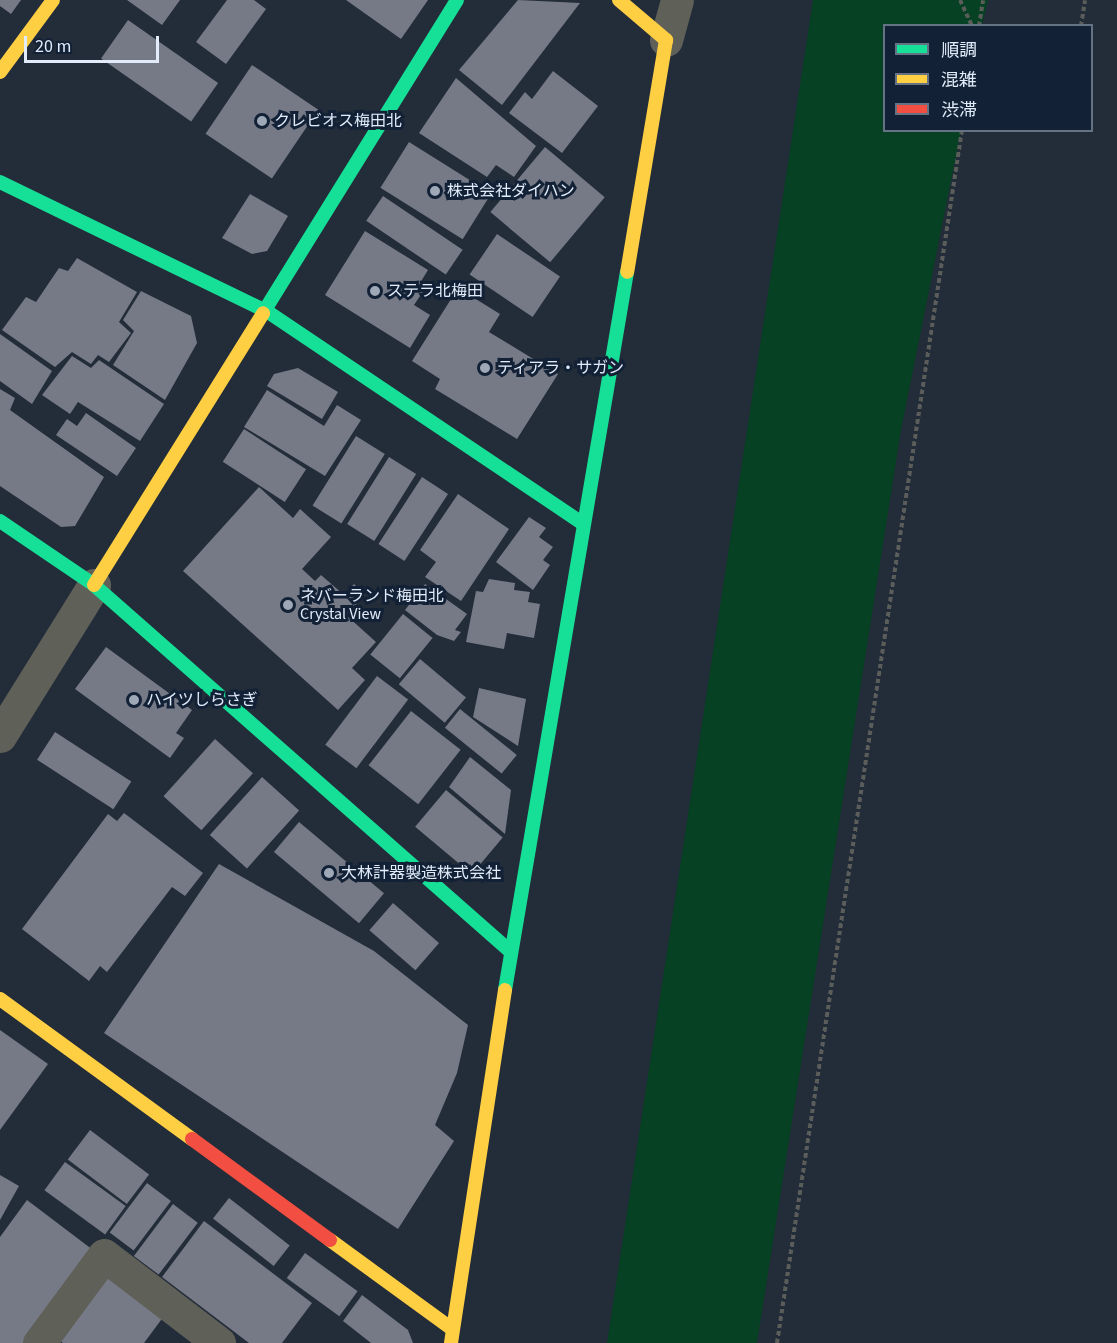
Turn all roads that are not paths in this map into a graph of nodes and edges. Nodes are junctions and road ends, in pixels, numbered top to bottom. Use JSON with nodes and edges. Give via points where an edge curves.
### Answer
{"nodes":[{"id":1,"x":53,"y":0,"type":"edge"},
{"id":2,"x":457,"y":0,"type":"edge"},
{"id":3,"x":619,"y":0,"type":"edge"},
{"id":4,"x":677,"y":0,"type":"edge"},
{"id":5,"x":666,"y":40,"type":"junction"},
{"id":6,"x":0,"y":72,"type":"edge"},
{"id":7,"x":0,"y":182,"type":"edge"},
{"id":8,"x":268,"y":312,"type":"junction"},
{"id":9,"x":0,"y":521,"type":"edge"},
{"id":10,"x":582,"y":523,"type":"junction"},
{"id":11,"x":94,"y":585,"type":"junction"},
{"id":12,"x":0,"y":736,"type":"edge"},
{"id":13,"x":511,"y":952,"type":"junction"},
{"id":14,"x":0,"y":999,"type":"edge"},
{"id":15,"x":452,"y":1336,"type":"edge"},
{"id":16,"x":39,"y":1343,"type":"edge"},
{"id":17,"x":219,"y":1343,"type":"edge"}],
"edges":[{"from":1,"to":6,"type":"street"},
{"from":2,"to":8,"type":"street"},
{"from":3,"to":5,"type":"street"},
{"from":4,"to":5,"type":"street"},
{"from":5,"to":10,"type":"street"},
{"from":7,"to":8,"type":"street"},
{"from":8,"to":10,"type":"street"},
{"from":8,"to":11,"type":"street"},
{"from":9,"to":11,"type":"street"},
{"from":10,"to":13,"type":"street"},
{"from":11,"to":12,"type":"street"},
{"from":11,"to":13,"type":"street"},
{"from":13,"to":15,"type":"street"},
{"from":14,"to":15,"type":"street"},
{"from":16,"to":17,"type":"street","via":[[104,1255]]}]}
